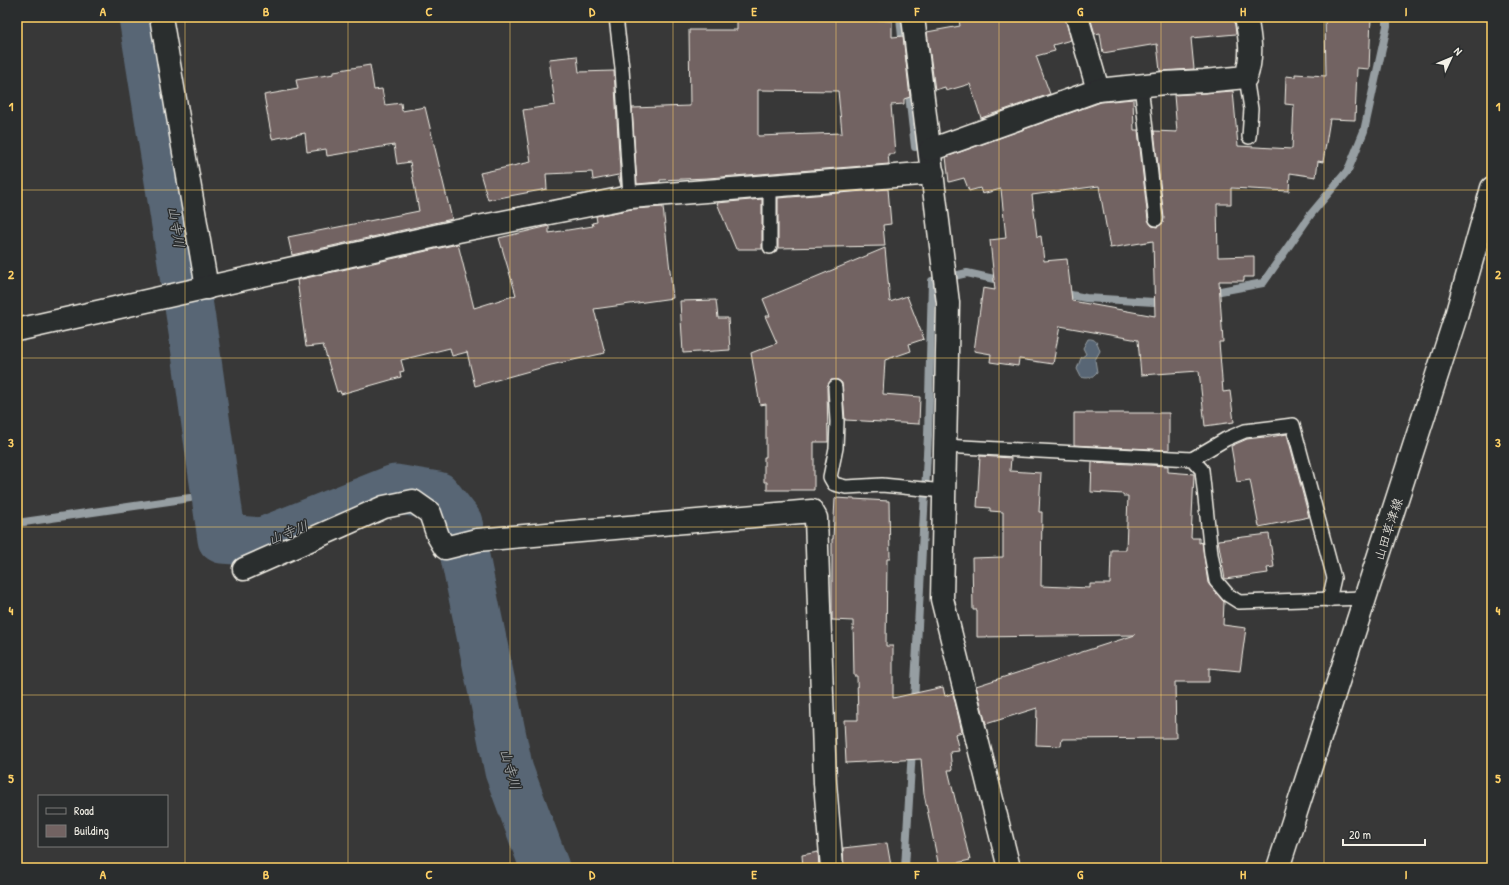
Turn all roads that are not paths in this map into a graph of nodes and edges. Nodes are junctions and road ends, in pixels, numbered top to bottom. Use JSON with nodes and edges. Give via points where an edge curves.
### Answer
{"nodes":[{"id":1,"x":161,"y":17,"type":"edge"},
{"id":2,"x":616,"y":17,"type":"edge"},
{"id":3,"x":913,"y":17,"type":"edge"},
{"id":4,"x":1077,"y":17,"type":"edge"},
{"id":5,"x":1246,"y":17,"type":"edge"},
{"id":6,"x":1246,"y":77,"type":"junction"},
{"id":7,"x":1141,"y":85,"type":"junction"},
{"id":8,"x":1098,"y":90,"type":"junction"},
{"id":9,"x":1249,"y":137,"type":"dead end"},
{"id":10,"x":930,"y":150,"type":"junction"},
{"id":11,"x":933,"y":173,"type":"junction"},
{"id":12,"x":770,"y":185,"type":"junction"},
{"id":13,"x":1492,"y":188,"type":"edge"},
{"id":14,"x":630,"y":197,"type":"junction"},
{"id":15,"x":1156,"y":219,"type":"dead end"},
{"id":16,"x":770,"y":247,"type":"dead end"},
{"id":17,"x":207,"y":288,"type":"junction"},
{"id":18,"x":17,"y":330,"type":"edge"},
{"id":19,"x":835,"y":387,"type":"dead end"},
{"id":20,"x":944,"y":446,"type":"junction"},
{"id":21,"x":1192,"y":459,"type":"junction"},
{"id":22,"x":944,"y":491,"type":"junction"},
{"id":23,"x":244,"y":569,"type":"dead end"},
{"id":24,"x":1364,"y":598,"type":"junction"},
{"id":25,"x":1329,"y":600,"type":"junction"},
{"id":26,"x":832,"y":868,"type":"edge"},
{"id":27,"x":1009,"y":868,"type":"edge"},
{"id":28,"x":1278,"y":868,"type":"edge"}],
"edges":[{"from":1,"to":17,"type":"street"},
{"from":2,"to":14,"type":"lane","via":[[622,68]]},
{"from":3,"to":10,"type":"street"},
{"from":4,"to":8,"type":"street"},
{"from":5,"to":6,"type":"street","via":[[1251,46],[1250,66]]},
{"from":6,"to":7,"type":"street"},
{"from":6,"to":9,"type":"lane","via":[[1251,109]]},
{"from":7,"to":8,"type":"street"},
{"from":7,"to":15,"type":"lane"},
{"from":8,"to":10,"type":"street"},
{"from":10,"to":11,"type":"street"},
{"from":11,"to":12,"type":"street"},
{"from":11,"to":20,"type":"street","via":[[948,303]]},
{"from":12,"to":14,"type":"street"},
{"from":12,"to":16,"type":"lane"},
{"from":13,"to":24,"type":"street","name":"山田草津線","via":[[1456,316]]},
{"from":14,"to":17,"type":"street","via":[[458,231]]},
{"from":17,"to":18,"type":"street"},
{"from":19,"to":22,"type":"lane","via":[[836,442],[830,477],[834,484],[846,487],[882,484]]},
{"from":20,"to":21,"type":"lane"},
{"from":20,"to":22,"type":"street"},
{"from":21,"to":25,"type":"lane","via":[[1202,470],[1216,581],[1228,596],[1239,602]]},
{"from":21,"to":25,"type":"lane","via":[[1245,431],[1293,425],[1334,578]]},
{"from":22,"to":27,"type":"street","via":[[942,599]]},
{"from":23,"to":26,"type":"street","via":[[384,507],[413,502],[430,513],[445,548],[477,540],[812,512],[816,518],[825,783]]},
{"from":24,"to":25,"type":"lane"},
{"from":24,"to":28,"type":"street","name":"山田草津線"}]}
